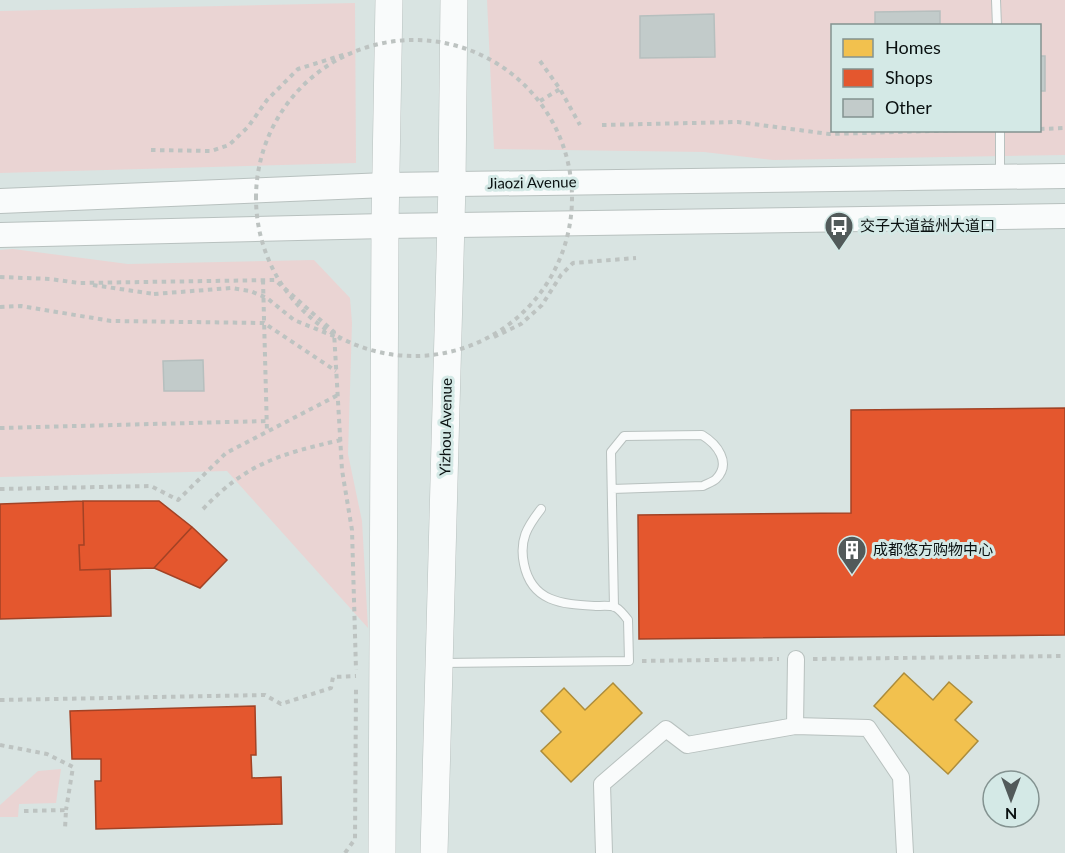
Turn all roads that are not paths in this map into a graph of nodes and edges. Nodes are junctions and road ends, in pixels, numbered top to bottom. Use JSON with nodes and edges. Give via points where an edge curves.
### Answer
{"nodes":[{"id":1,"x":389,"y":0,"type":"edge"},
{"id":2,"x":454,"y":0,"type":"edge"},
{"id":3,"x":996,"y":0,"type":"edge"},
{"id":4,"x":997,"y":24,"type":"edge"},
{"id":5,"x":1000,"y":132,"type":"edge"},
{"id":6,"x":1065,"y":176,"type":"edge"},
{"id":7,"x":1000,"y":177,"type":"junction"},
{"id":8,"x":452,"y":184,"type":"junction"},
{"id":9,"x":386,"y":185,"type":"junction"},
{"id":10,"x":0,"y":201,"type":"edge"},
{"id":11,"x":1065,"y":216,"type":"edge"},
{"id":12,"x":450,"y":225,"type":"junction"},
{"id":13,"x":385,"y":226,"type":"junction"},
{"id":14,"x":0,"y":235,"type":"edge"},
{"id":15,"x":612,"y":489,"type":"junction"},
{"id":16,"x":542,"y":509,"type":"dead end"},
{"id":17,"x":614,"y":607,"type":"junction"},
{"id":18,"x":796,"y":659,"type":"road end"},
{"id":19,"x":441,"y":663,"type":"junction"},
{"id":20,"x":795,"y":726,"type":"junction"},
{"id":21,"x":382,"y":853,"type":"edge"},
{"id":22,"x":434,"y":853,"type":"edge"},
{"id":23,"x":604,"y":853,"type":"edge"},
{"id":24,"x":905,"y":853,"type":"edge"}],
"edges":[{"from":1,"to":9,"type":"main road"},
{"from":2,"to":8,"type":"main road","name":"Yizhou Avenue"},
{"from":3,"to":4,"type":"lane"},
{"from":5,"to":7,"type":"lane"},
{"from":6,"to":7,"type":"main road","name":"Jiaozi Avenue"},
{"from":7,"to":8,"type":"main road","name":"Jiaozi Avenue"},
{"from":8,"to":9,"type":"main road","name":"Jiaozi Avenue"},
{"from":8,"to":12,"type":"main road","name":"Yizhou Avenue"},
{"from":9,"to":10,"type":"main road","name":"Jiaozi Avenue"},
{"from":9,"to":13,"type":"main road"},
{"from":11,"to":12,"type":"main road"},
{"from":12,"to":13,"type":"main road"},
{"from":12,"to":19,"type":"main road","name":"Yizhou Avenue"},
{"from":13,"to":14,"type":"main road"},
{"from":13,"to":21,"type":"main road"},
{"from":15,"to":15,"type":"lane","via":[[611,452],[624,436],[702,435],[722,453],[722,468],[716,480],[703,486]]},
{"from":15,"to":17,"type":"lane"},
{"from":16,"to":17,"type":"lane","via":[[526,529],[522,554],[527,575],[536,589],[551,600]]},
{"from":17,"to":19,"type":"lane","via":[[628,620],[629,661]]},
{"from":18,"to":20,"type":"street"},
{"from":19,"to":22,"type":"main road","name":"Yizhou Avenue"},
{"from":20,"to":23,"type":"street","via":[[687,745],[666,729],[602,784]]},
{"from":20,"to":24,"type":"street","via":[[867,728],[901,777]]}]}
